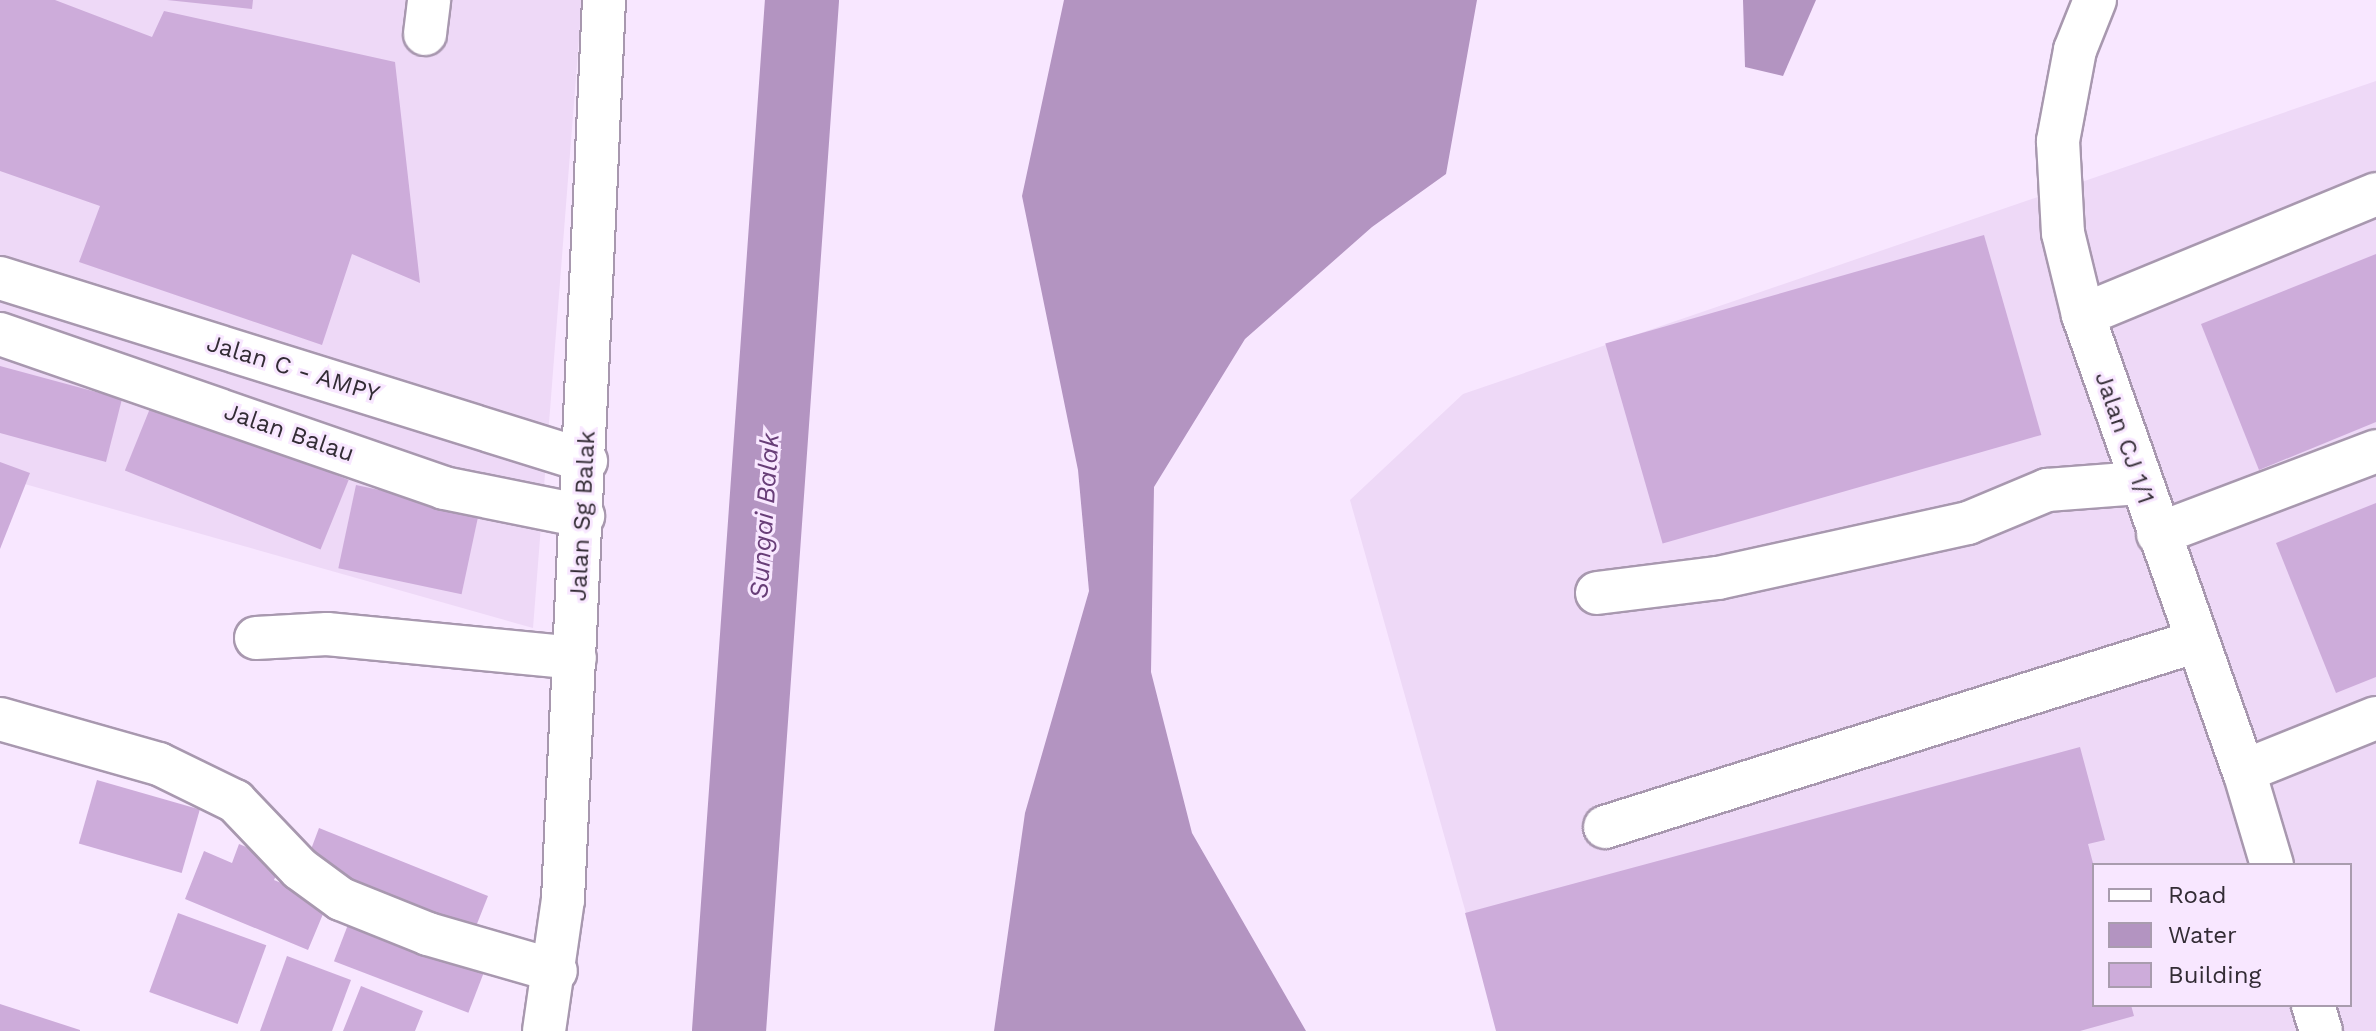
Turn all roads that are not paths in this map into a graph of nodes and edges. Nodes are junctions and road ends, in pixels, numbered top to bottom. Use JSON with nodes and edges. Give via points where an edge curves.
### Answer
{"nodes":[{"id":1,"x":604,"y":0,"type":"edge"},
{"id":2,"x":2095,"y":0,"type":"edge"},
{"id":3,"x":2376,"y":194,"type":"edge"},
{"id":4,"x":0,"y":278,"type":"edge"},
{"id":5,"x":2083,"y":315,"type":"junction"},
{"id":6,"x":0,"y":334,"type":"edge"},
{"id":7,"x":2376,"y":451,"type":"edge"},
{"id":8,"x":586,"y":461,"type":"junction"},
{"id":9,"x":2139,"y":483,"type":"junction"},
{"id":10,"x":583,"y":516,"type":"junction"},
{"id":11,"x":2158,"y":534,"type":"junction"},
{"id":12,"x":1597,"y":593,"type":"dead end"},
{"id":13,"x":256,"y":638,"type":"dead end"},
{"id":14,"x":2197,"y":641,"type":"junction"},
{"id":15,"x":575,"y":658,"type":"junction"},
{"id":16,"x":2376,"y":718,"type":"edge"},
{"id":17,"x":0,"y":719,"type":"edge"},
{"id":18,"x":2244,"y":771,"type":"junction"},
{"id":19,"x":1605,"y":827,"type":"dead end"},
{"id":20,"x":2271,"y":863,"type":"edge"},
{"id":21,"x":556,"y":971,"type":"junction"},
{"id":22,"x":2314,"y":1007,"type":"edge"},
{"id":23,"x":544,"y":1031,"type":"edge"},
{"id":24,"x":2321,"y":1031,"type":"edge"}],
"edges":[{"from":1,"to":8,"type":"street","name":"Jalan Sg Balak"},
{"from":2,"to":5,"type":"street","name":"Jalan CJ 1/1","via":[[2075,50],[2058,141],[2063,233]]},
{"from":3,"to":5,"type":"street"},
{"from":4,"to":8,"type":"street","name":"Jalan C - AMPY"},
{"from":5,"to":9,"type":"street","name":"Jalan CJ 1/1"},
{"from":6,"to":10,"type":"street","name":"Jalan Balau","via":[[444,488]]},
{"from":7,"to":11,"type":"street"},
{"from":8,"to":10,"type":"street","name":"Jalan Sg Balak"},
{"from":9,"to":11,"type":"street","name":"Jalan CJ 1/1"},
{"from":9,"to":12,"type":"street","via":[[2047,490],[1968,523],[1718,578]]},
{"from":10,"to":15,"type":"street","name":"Jalan Sg Balak"},
{"from":11,"to":14,"type":"street","name":"Jalan CJ 1/1"},
{"from":13,"to":15,"type":"street","via":[[327,634]]},
{"from":14,"to":18,"type":"street","name":"Jalan CJ 1/1"},
{"from":14,"to":19,"type":"street"},
{"from":15,"to":21,"type":"street","name":"Jalan Sg Balak"},
{"from":16,"to":18,"type":"street"},
{"from":17,"to":21,"type":"street","via":[[159,764],[235,801],[300,869],[341,899],[428,934]]},
{"from":18,"to":20,"type":"street","name":"Jalan CJ 1/1"},
{"from":21,"to":23,"type":"street","name":"Jalan Sg Balak"},
{"from":22,"to":24,"type":"street"}]}
